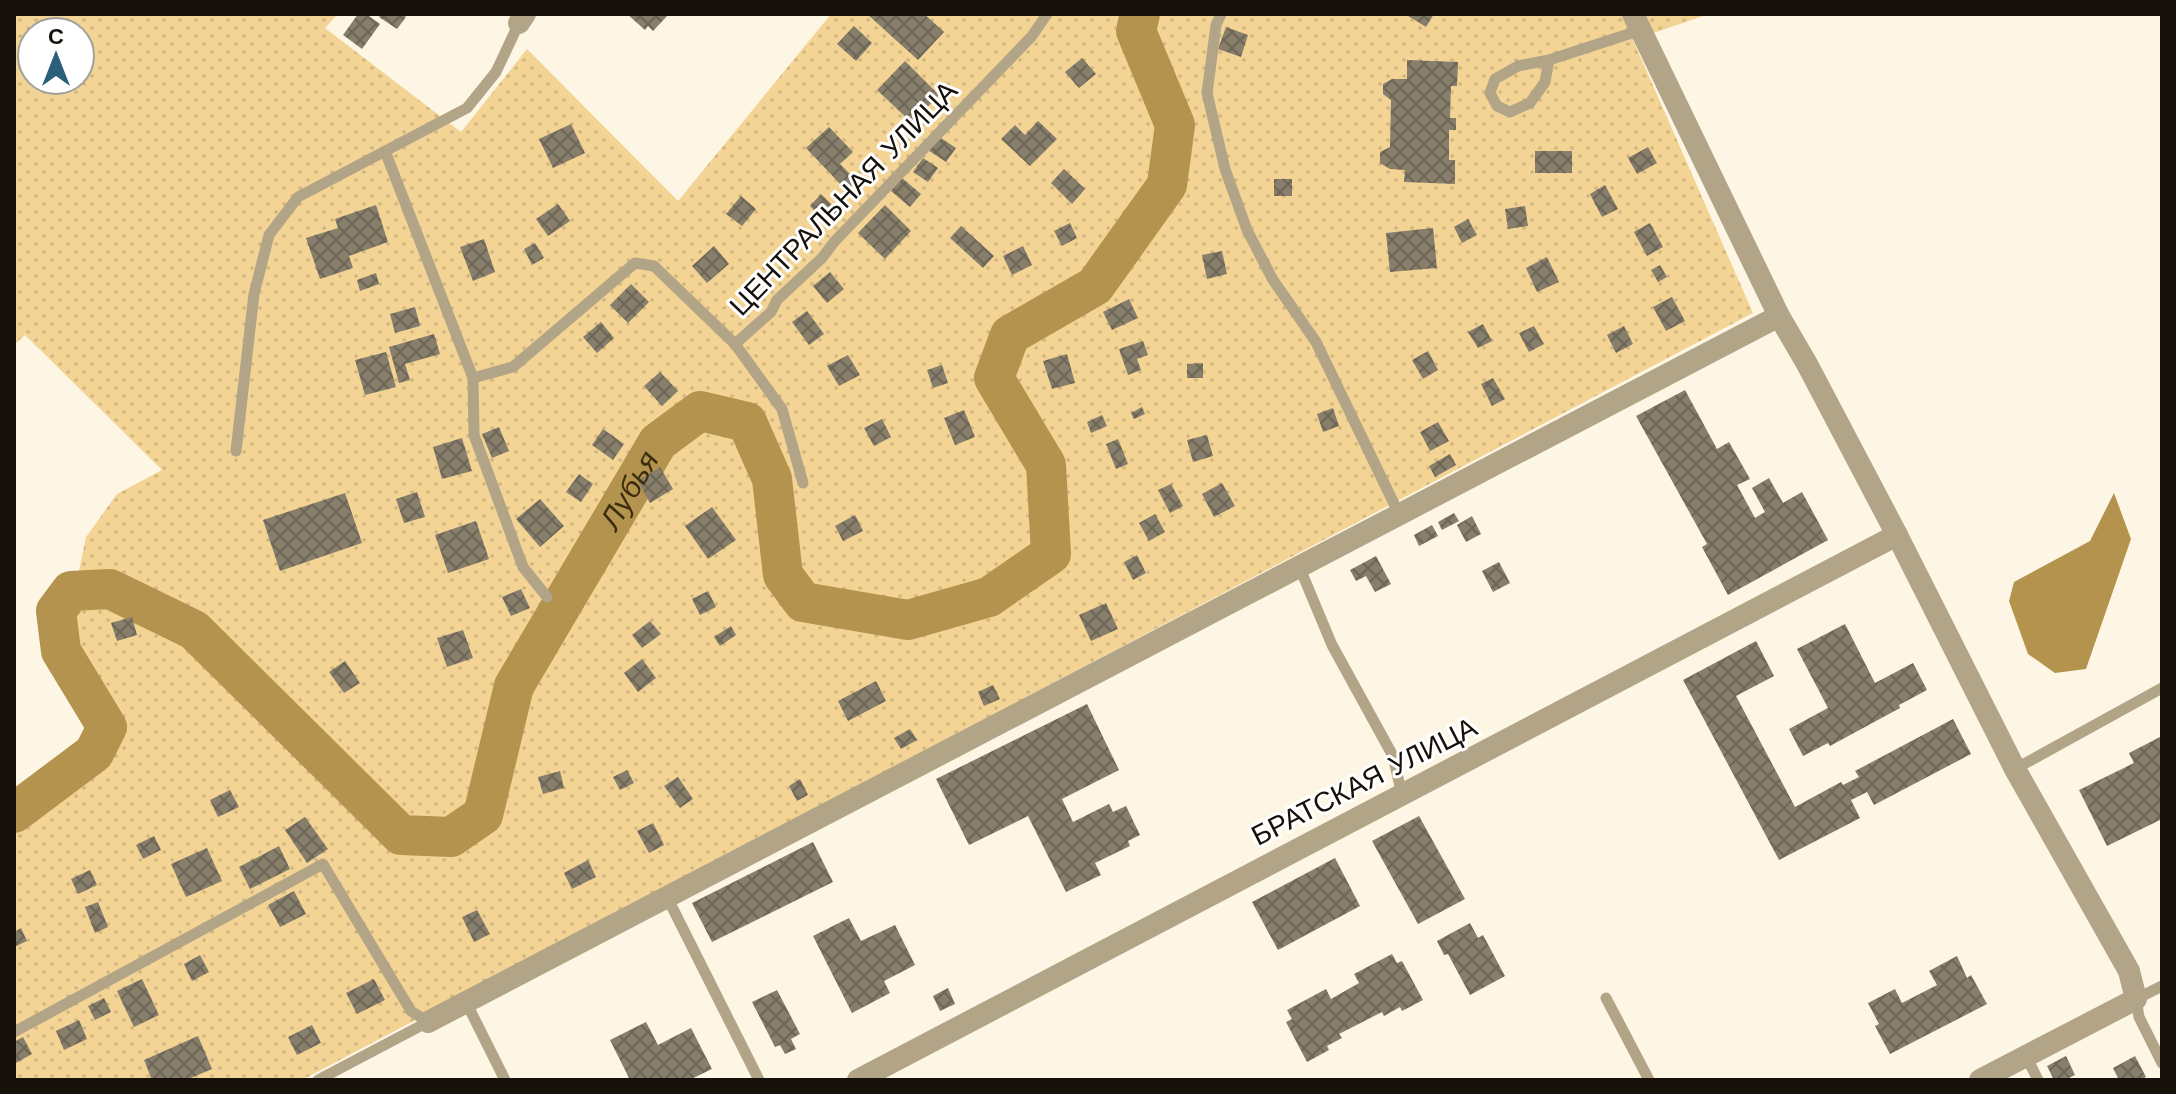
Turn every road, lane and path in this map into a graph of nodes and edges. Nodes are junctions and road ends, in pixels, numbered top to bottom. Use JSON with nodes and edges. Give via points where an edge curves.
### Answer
{"nodes":[{"id":1,"x":1047,"y":14,"type":"edge"},
{"id":2,"x":1221,"y":14,"type":"edge"},
{"id":3,"x":522,"y":18,"type":"edge"},
{"id":4,"x":1637,"y":22,"type":"edge"},
{"id":5,"x":1549,"y":60,"type":"junction"},
{"id":6,"x":385,"y":151,"type":"junction"},
{"id":7,"x":1779,"y":316,"type":"junction"},
{"id":8,"x":735,"y":344,"type":"junction"},
{"id":9,"x":473,"y":378,"type":"junction"},
{"id":10,"x":236,"y":451,"type":"dead end"},
{"id":11,"x":803,"y":483,"type":"dead end"},
{"id":12,"x":1399,"y":514,"type":"junction"},
{"id":13,"x":1897,"y":535,"type":"junction"},
{"id":14,"x":1299,"y":566,"type":"junction"},
{"id":15,"x":547,"y":597,"type":"dead end"},
{"id":16,"x":2162,"y":688,"type":"edge"},
{"id":17,"x":2015,"y":769,"type":"junction"},
{"id":18,"x":1402,"y":796,"type":"junction"},
{"id":19,"x":667,"y":897,"type":"junction"},
{"id":20,"x":2162,"y":986,"type":"edge"},
{"id":21,"x":1606,"y":998,"type":"dead end"},
{"id":22,"x":2136,"y":999,"type":"junction"},
{"id":23,"x":466,"y":1002,"type":"junction"},
{"id":24,"x":428,"y":1022,"type":"junction"},
{"id":25,"x":14,"y":1032,"type":"edge"},
{"id":26,"x":2026,"y":1056,"type":"junction"},
{"id":27,"x":2162,"y":1063,"type":"edge"},
{"id":28,"x":318,"y":1080,"type":"edge"},
{"id":29,"x":505,"y":1080,"type":"edge"},
{"id":30,"x":759,"y":1080,"type":"edge"},
{"id":31,"x":858,"y":1080,"type":"edge"},
{"id":32,"x":1649,"y":1080,"type":"edge"},
{"id":33,"x":1980,"y":1080,"type":"edge"},
{"id":34,"x":2038,"y":1080,"type":"edge"}],
"edges":[{"from":1,"to":8,"type":"lane","name":"ЦЕНТРАЛЬНАЯ УЛИЦА","via":[[1032,36]]},
{"from":2,"to":12,"type":"lane","via":[[1207,93],[1229,181],[1247,230],[1273,280],[1316,342]]},
{"from":3,"to":6,"type":"lane","via":[[496,72],[467,108]]},
{"from":4,"to":5,"type":"lane"},
{"from":4,"to":7,"type":"street"},
{"from":5,"to":5,"type":"lane","via":[[1518,66],[1495,79],[1490,93],[1497,106],[1510,112],[1530,103],[1545,82]]},
{"from":6,"to":9,"type":"lane"},
{"from":6,"to":10,"type":"lane","via":[[298,197],[269,235],[254,294]]},
{"from":7,"to":12,"type":"street"},
{"from":7,"to":13,"type":"street"},
{"from":8,"to":9,"type":"lane","name":"ЦЕНТРАЛЬНАЯ УЛИЦА","via":[[654,266],[635,263],[513,367]]},
{"from":8,"to":11,"type":"lane","via":[[782,409]]},
{"from":9,"to":15,"type":"lane","via":[[474,435],[523,567]]},
{"from":12,"to":14,"type":"street"},
{"from":13,"to":17,"type":"street"},
{"from":13,"to":18,"type":"street","name":"БРАТСКАЯ УЛИЦА"},
{"from":14,"to":18,"type":"lane","via":[[1332,645],[1393,756]]},
{"from":14,"to":19,"type":"street"},
{"from":16,"to":17,"type":"lane"},
{"from":17,"to":22,"type":"street","via":[[2129,971]]},
{"from":18,"to":31,"type":"street","name":"БРАТСКАЯ УЛИЦА"},
{"from":19,"to":23,"type":"street"},
{"from":19,"to":30,"type":"lane"},
{"from":20,"to":22,"type":"lane"},
{"from":21,"to":32,"type":"lane"},
{"from":22,"to":26,"type":"street"},
{"from":22,"to":27,"type":"lane"},
{"from":23,"to":24,"type":"street"},
{"from":23,"to":29,"type":"lane"},
{"from":24,"to":25,"type":"lane","via":[[411,1011],[323,864]]},
{"from":24,"to":28,"type":"lane"},
{"from":26,"to":33,"type":"street"},
{"from":26,"to":34,"type":"lane"}]}
